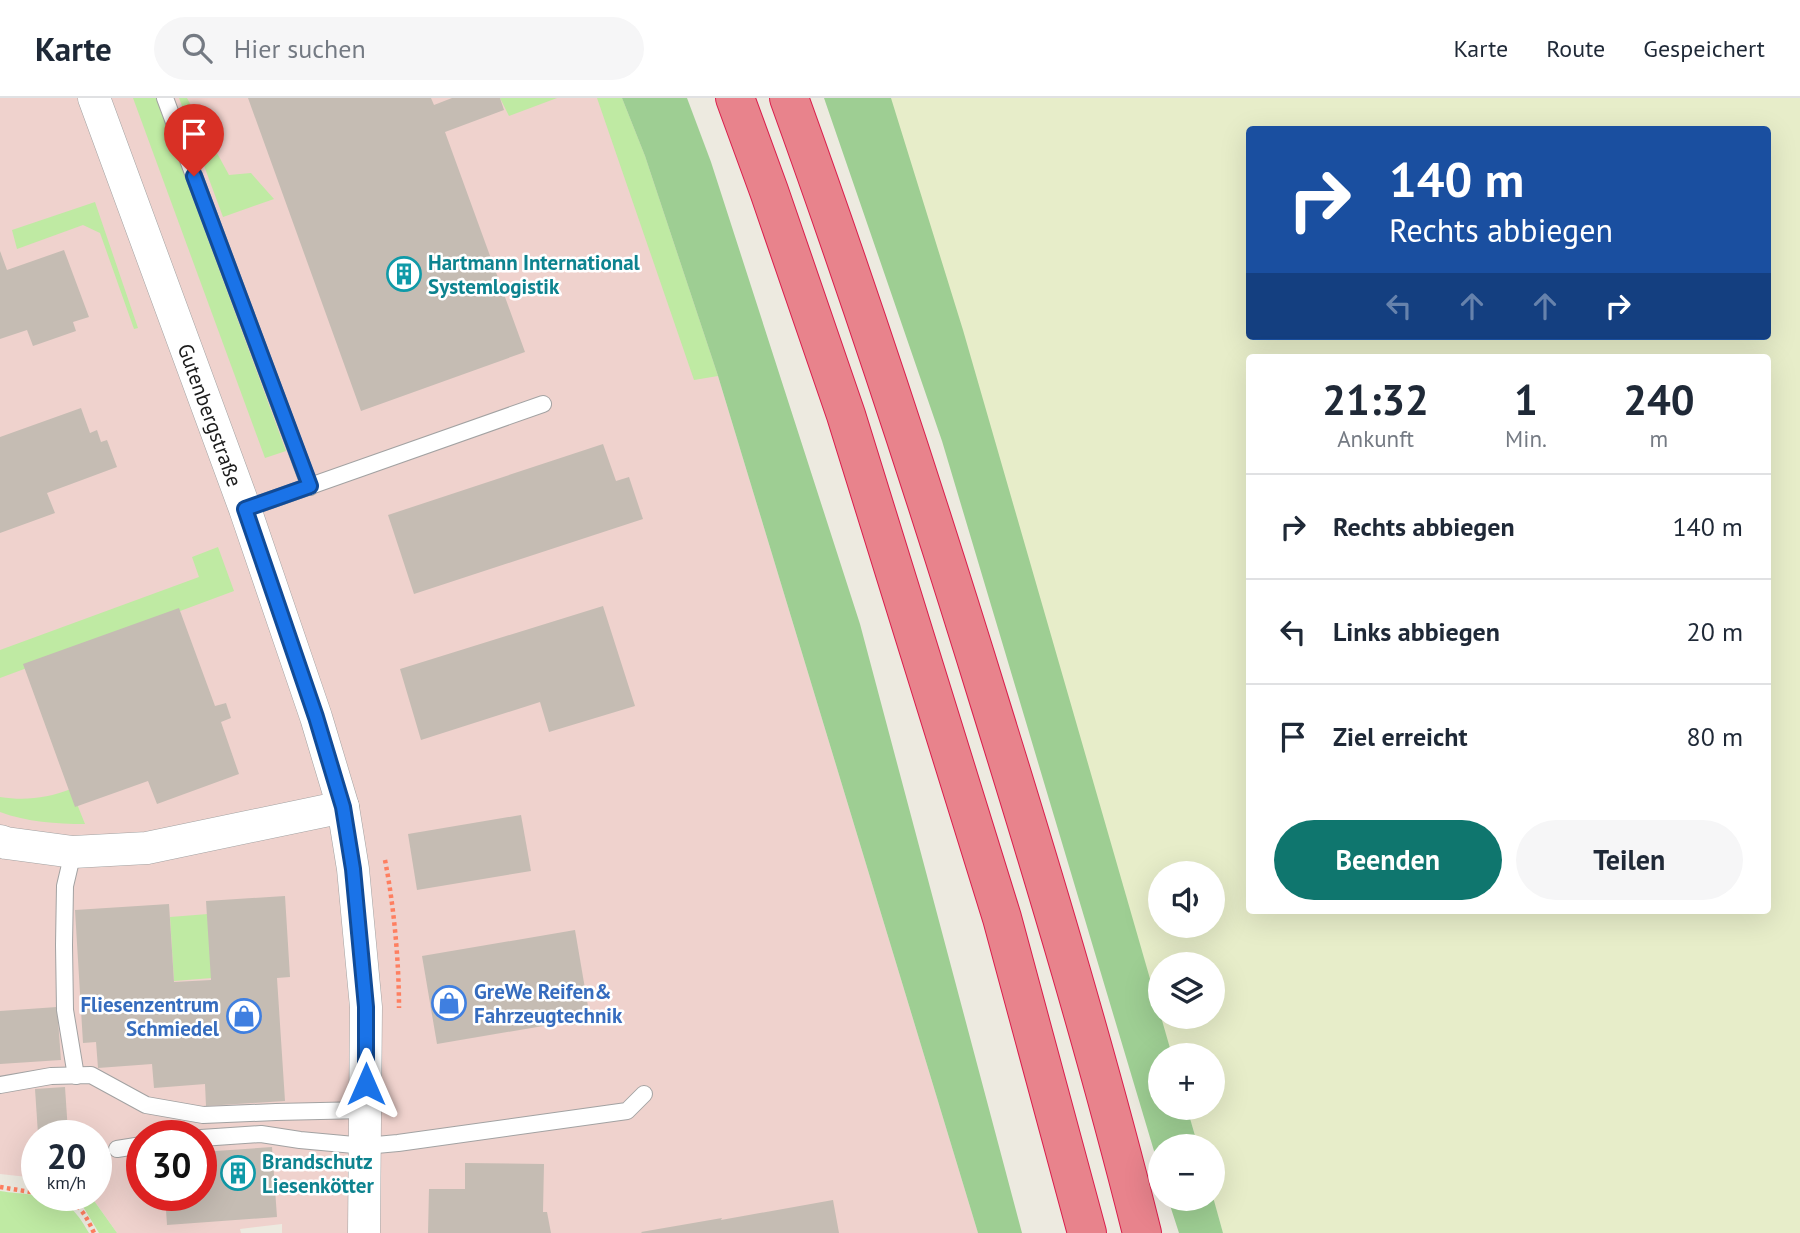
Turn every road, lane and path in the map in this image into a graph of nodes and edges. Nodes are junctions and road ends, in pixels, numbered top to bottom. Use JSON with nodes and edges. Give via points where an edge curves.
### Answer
{"nodes":[{"id":1,"x":94,"y":98,"type":"edge"},
{"id":2,"x":165,"y":98,"type":"edge"},
{"id":3,"x":735,"y":98,"type":"edge"},
{"id":4,"x":789,"y":98,"type":"edge"},
{"id":5,"x":543,"y":404,"type":"dead end"},
{"id":6,"x":310,"y":486,"type":"junction"},
{"id":7,"x":245,"y":509,"type":"junction"},
{"id":8,"x":343,"y":807,"type":"junction"},
{"id":9,"x":0,"y":841,"type":"edge"},
{"id":10,"x":73,"y":852,"type":"junction"},
{"id":11,"x":76,"y":1076,"type":"junction"},
{"id":12,"x":0,"y":1085,"type":"edge"},
{"id":13,"x":645,"y":1094,"type":"dead end"},
{"id":14,"x":365,"y":1110,"type":"junction"},
{"id":15,"x":217,"y":1137,"type":"edge"},
{"id":16,"x":365,"y":1146,"type":"junction"},
{"id":17,"x":126,"y":1148,"type":"edge"},
{"id":18,"x":117,"y":1150,"type":"dead end"},
{"id":19,"x":0,"y":1186,"type":"edge"},
{"id":20,"x":21,"y":1190,"type":"edge"},
{"id":21,"x":82,"y":1211,"type":"edge"},
{"id":22,"x":94,"y":1233,"type":"edge"},
{"id":23,"x":364,"y":1233,"type":"edge"},
{"id":24,"x":1087,"y":1233,"type":"edge"},
{"id":25,"x":1142,"y":1233,"type":"edge"}],
"edges":[{"from":1,"to":7,"type":"street","name":"Gutenbergstraße"},
{"from":2,"to":6,"type":"lane"},
{"from":3,"to":24,"type":"highway","via":[[846,415],[998,905]]},
{"from":4,"to":25,"type":"highway","via":[[891,390],[967,628],[1051,901]]},
{"from":5,"to":6,"type":"lane"},
{"from":6,"to":7,"type":"lane"},
{"from":7,"to":8,"type":"street","name":"Gutenbergstraße"},
{"from":8,"to":10,"type":"street","via":[[147,848]]},
{"from":8,"to":14,"type":"street","name":"Gutenbergstraße","via":[[366,1007]]},
{"from":9,"to":10,"type":"street"},
{"from":10,"to":11,"type":"lane","via":[[65,886],[65,1010]]},
{"from":11,"to":12,"type":"lane"},
{"from":11,"to":14,"type":"lane","via":[[91,1075],[146,1105],[203,1115]]},
{"from":13,"to":16,"type":"lane","via":[[627,1111]]},
{"from":14,"to":16,"type":"street","name":"Gutenbergstraße"},
{"from":15,"to":16,"type":"lane","via":[[261,1134]]},
{"from":16,"to":23,"type":"street","name":"Gutenbergstraße"},
{"from":17,"to":18,"type":"lane"},
{"from":19,"to":20,"type":"path"},
{"from":21,"to":22,"type":"path"}]}
